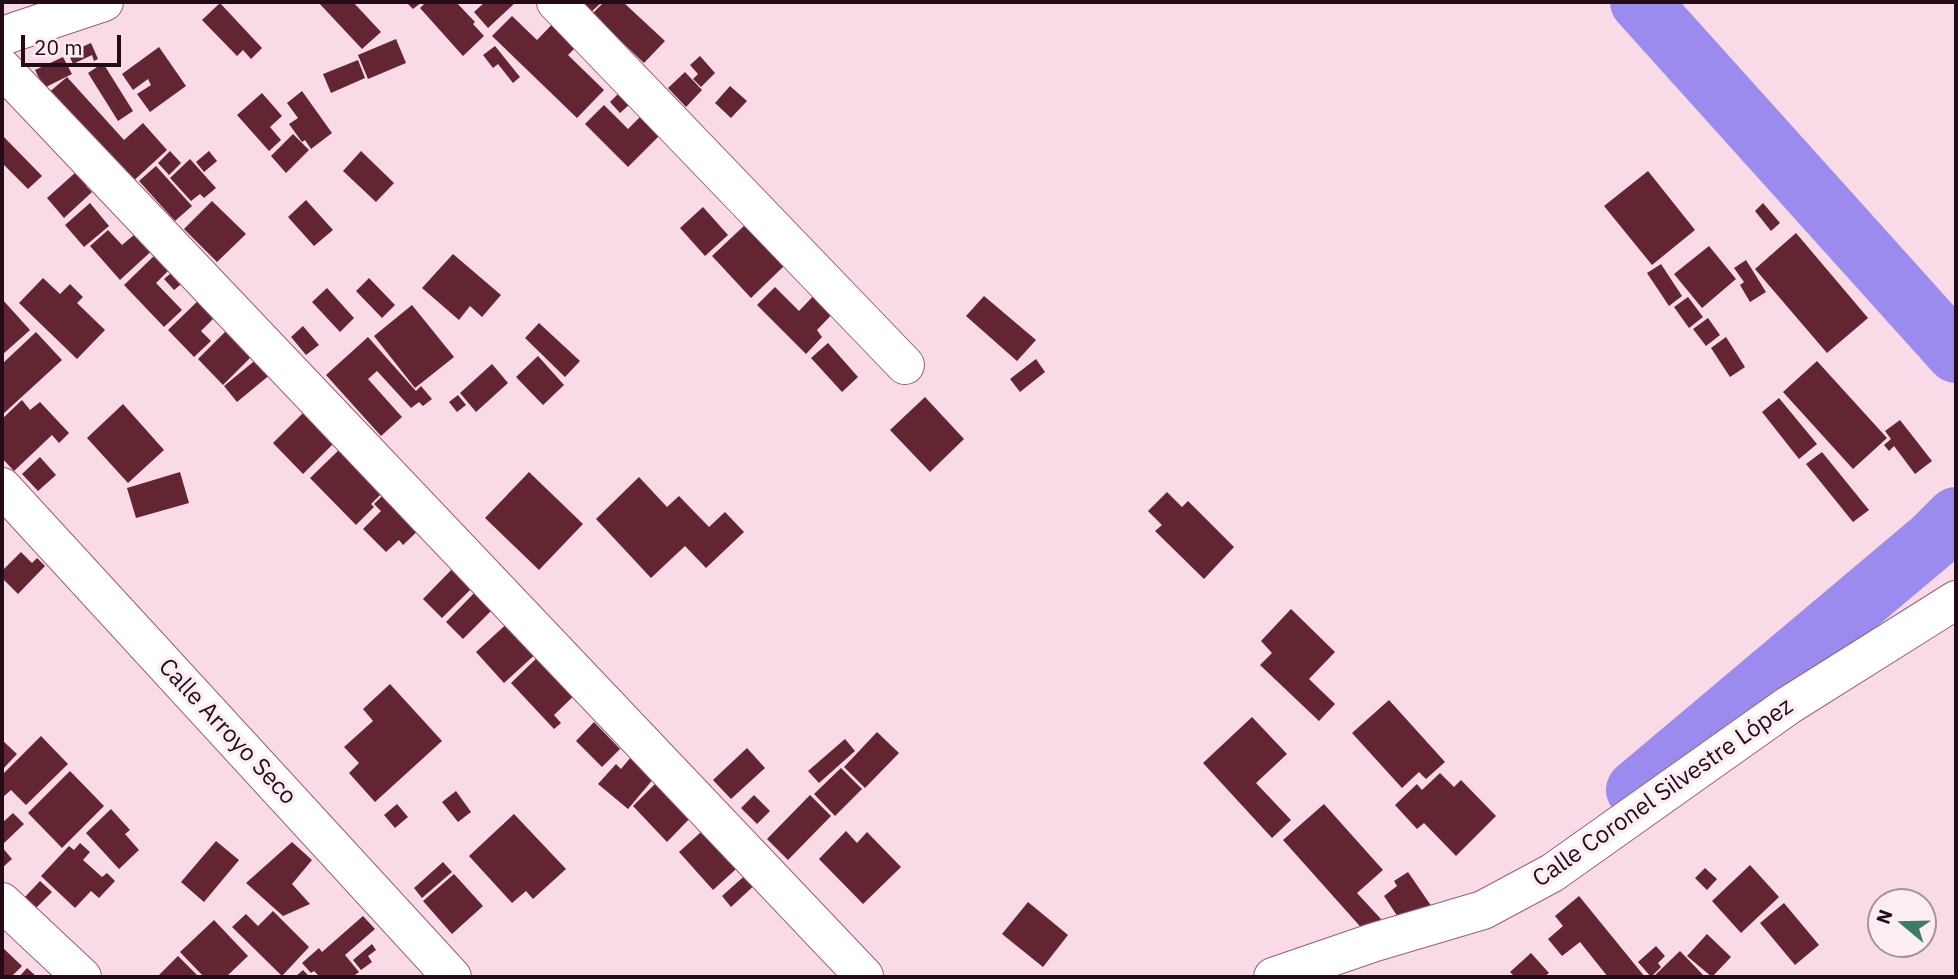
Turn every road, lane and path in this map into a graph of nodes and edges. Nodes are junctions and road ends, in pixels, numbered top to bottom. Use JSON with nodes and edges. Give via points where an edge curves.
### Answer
{"nodes":[{"id":1,"x":104,"y":2,"type":"edge"},
{"id":2,"x":556,"y":2,"type":"edge"},
{"id":3,"x":41,"y":12,"type":"edge"},
{"id":4,"x":2,"y":36,"type":"edge"},
{"id":5,"x":2,"y":68,"type":"edge"},
{"id":6,"x":905,"y":365,"type":"dead end"},
{"id":7,"x":2,"y":487,"type":"edge"},
{"id":8,"x":1956,"y":600,"type":"edge"},
{"id":9,"x":2,"y":902,"type":"edge"},
{"id":10,"x":82,"y":977,"type":"edge"},
{"id":11,"x":452,"y":977,"type":"edge"},
{"id":12,"x":869,"y":977,"type":"edge"},
{"id":13,"x":1273,"y":977,"type":"edge"}],
"edges":[{"from":1,"to":3,"type":"street"},
{"from":2,"to":6,"type":"street"},
{"from":3,"to":4,"type":"street"},
{"from":5,"to":12,"type":"street"},
{"from":7,"to":11,"type":"street","name":"Calle Arroyo Seco"},
{"from":8,"to":13,"type":"street","name":"Calle Coronel Silvestre López","via":[[1789,705],[1552,873],[1483,910]]},
{"from":9,"to":10,"type":"street"}]}
